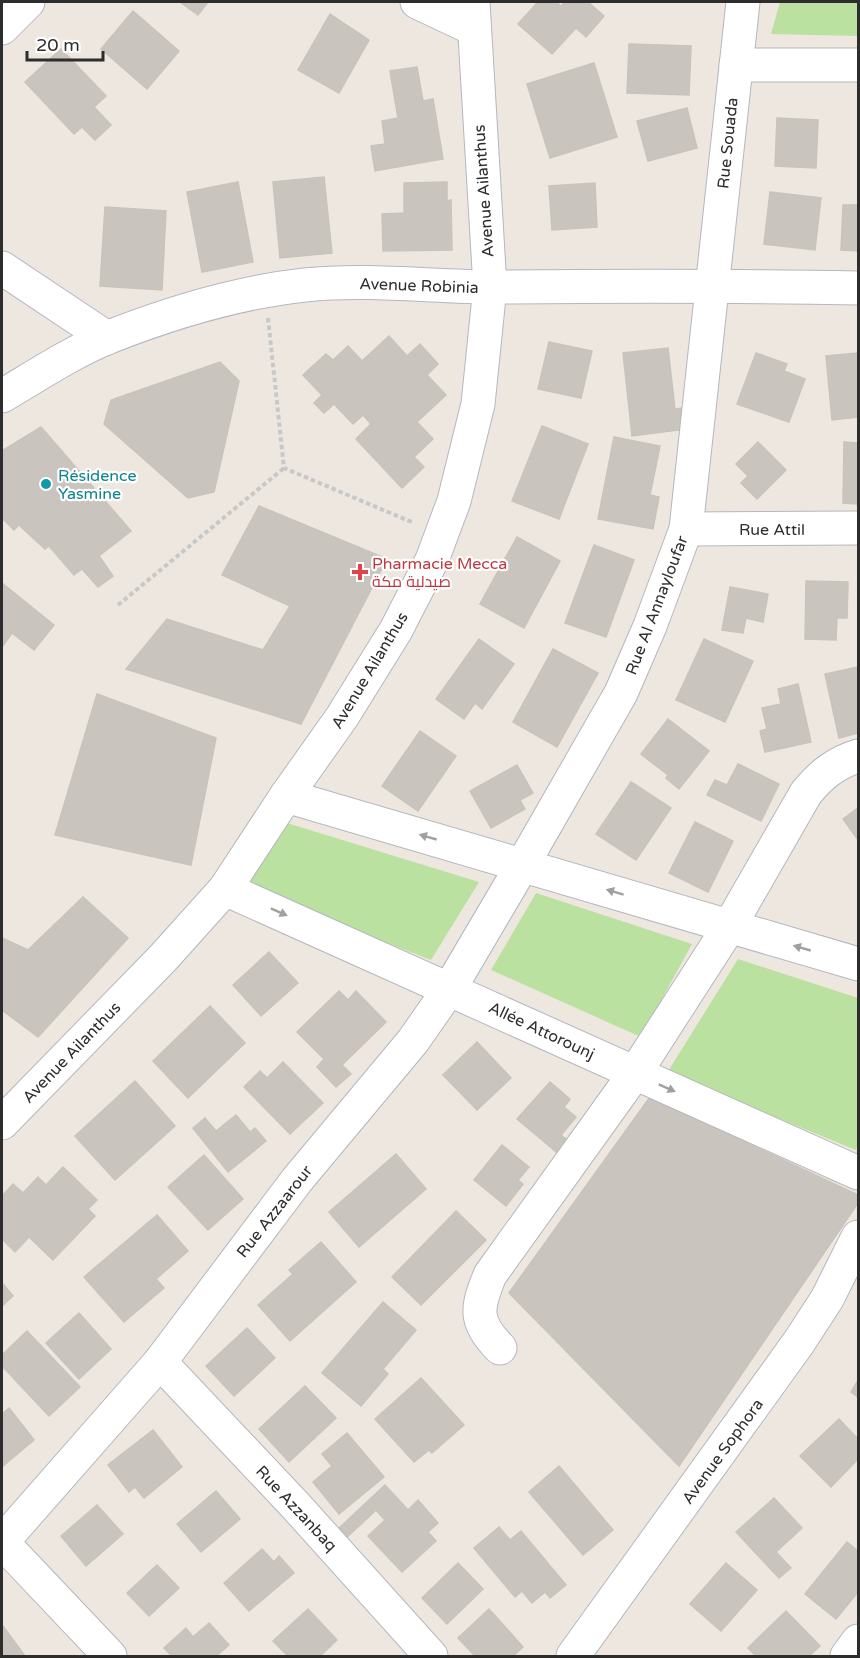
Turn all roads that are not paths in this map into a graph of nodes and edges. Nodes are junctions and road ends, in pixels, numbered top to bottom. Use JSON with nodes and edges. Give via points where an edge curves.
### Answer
{"nodes":[{"id":1,"x":28,"y":2,"type":"edge"},
{"id":2,"x":417,"y":2,"type":"edge"},
{"id":3,"x":743,"y":2,"type":"edge"},
{"id":4,"x":472,"y":15,"type":"edge"},
{"id":5,"x":2,"y":28,"type":"edge"},
{"id":6,"x":736,"y":65,"type":"junction"},
{"id":7,"x":858,"y":65,"type":"edge"},
{"id":8,"x":2,"y":268,"type":"edge"},
{"id":9,"x":712,"y":285,"type":"junction"},
{"id":10,"x":490,"y":287,"type":"junction"},
{"id":11,"x":858,"y":288,"type":"edge"},
{"id":12,"x":107,"y":338,"type":"junction"},
{"id":13,"x":2,"y":396,"type":"edge"},
{"id":14,"x":858,"y":528,"type":"edge"},
{"id":15,"x":686,"y":529,"type":"junction"},
{"id":16,"x":858,"y":756,"type":"edge"},
{"id":17,"x":286,"y":796,"type":"junction"},
{"id":18,"x":523,"y":864,"type":"junction"},
{"id":19,"x":225,"y":889,"type":"junction"},
{"id":20,"x":729,"y":927,"type":"junction"},
{"id":21,"x":858,"y":964,"type":"edge"},
{"id":22,"x":450,"y":988,"type":"junction"},
{"id":23,"x":635,"y":1073,"type":"junction"},
{"id":24,"x":2,"y":1123,"type":"edge"},
{"id":25,"x":858,"y":1173,"type":"edge"},
{"id":26,"x":858,"y":1237,"type":"edge"},
{"id":27,"x":500,"y":1348,"type":"dead end"},
{"id":28,"x":159,"y":1362,"type":"junction"},
{"id":29,"x":2,"y":1542,"type":"edge"},
{"id":30,"x":858,"y":1641,"type":"edge"},
{"id":31,"x":110,"y":1656,"type":"edge"},
{"id":32,"x":431,"y":1656,"type":"edge"},
{"id":33,"x":573,"y":1656,"type":"edge"},
{"id":34,"x":847,"y":1656,"type":"edge"}],
"edges":[{"from":1,"to":5,"type":"street"},
{"from":2,"to":4,"type":"street"},
{"from":3,"to":6,"type":"street","name":"Rue Souada"},
{"from":4,"to":10,"type":"street","name":"Avenue Ailanthus"},
{"from":6,"to":7,"type":"street"},
{"from":6,"to":9,"type":"street","name":"Rue Souada"},
{"from":8,"to":12,"type":"street"},
{"from":9,"to":10,"type":"street","name":"Avenue Robinia"},
{"from":9,"to":11,"type":"street","name":"Avenue Robinia"},
{"from":9,"to":15,"type":"street","name":"Rue Al Annayloufar"},
{"from":10,"to":12,"type":"street","name":"Avenue Robinia","via":[[307,285],[265,291]]},
{"from":10,"to":17,"type":"street","name":"Avenue Ailanthus","via":[[478,404],[454,501],[432,560],[396,630],[342,717]]},
{"from":12,"to":13,"type":"street","name":"Avenue Robinia"},
{"from":14,"to":15,"type":"street","name":"Rue Attil"},
{"from":15,"to":18,"type":"street","name":"Rue Al Annayloufar","via":[[621,693]]},
{"from":16,"to":20,"type":"street","via":[[822,774],[806,793]]},
{"from":18,"to":17,"type":"street","one_way":true},
{"from":17,"to":19,"type":"street","name":"Avenue Ailanthus"},
{"from":20,"to":18,"type":"street","one_way":true},
{"from":18,"to":22,"type":"street","name":"Rue Azzaarour"},
{"from":19,"to":22,"type":"street","name":"Allée Attorounj","one_way":true},
{"from":19,"to":24,"type":"street","name":"Avenue Ailanthus"},
{"from":21,"to":20,"type":"street","one_way":true},
{"from":20,"to":23,"type":"street"},
{"from":22,"to":23,"type":"street","name":"Allée Attorounj"},
{"from":22,"to":28,"type":"street","name":"Rue Azzaarour","via":[[413,1041],[297,1180]]},
{"from":23,"to":25,"type":"street","name":"Allée Attorounj","one_way":true},
{"from":23,"to":27,"type":"street","via":[[490,1275],[481,1297],[479,1317]]},
{"from":26,"to":33,"type":"street","name":"Avenue Sophora","via":[[827,1299],[799,1342]]},
{"from":28,"to":29,"type":"street","name":"Rue Azzaarour"},
{"from":28,"to":32,"type":"street","name":"Rue Azzanbaq"},
{"from":29,"to":31,"type":"street"},
{"from":30,"to":34,"type":"street"}]}
